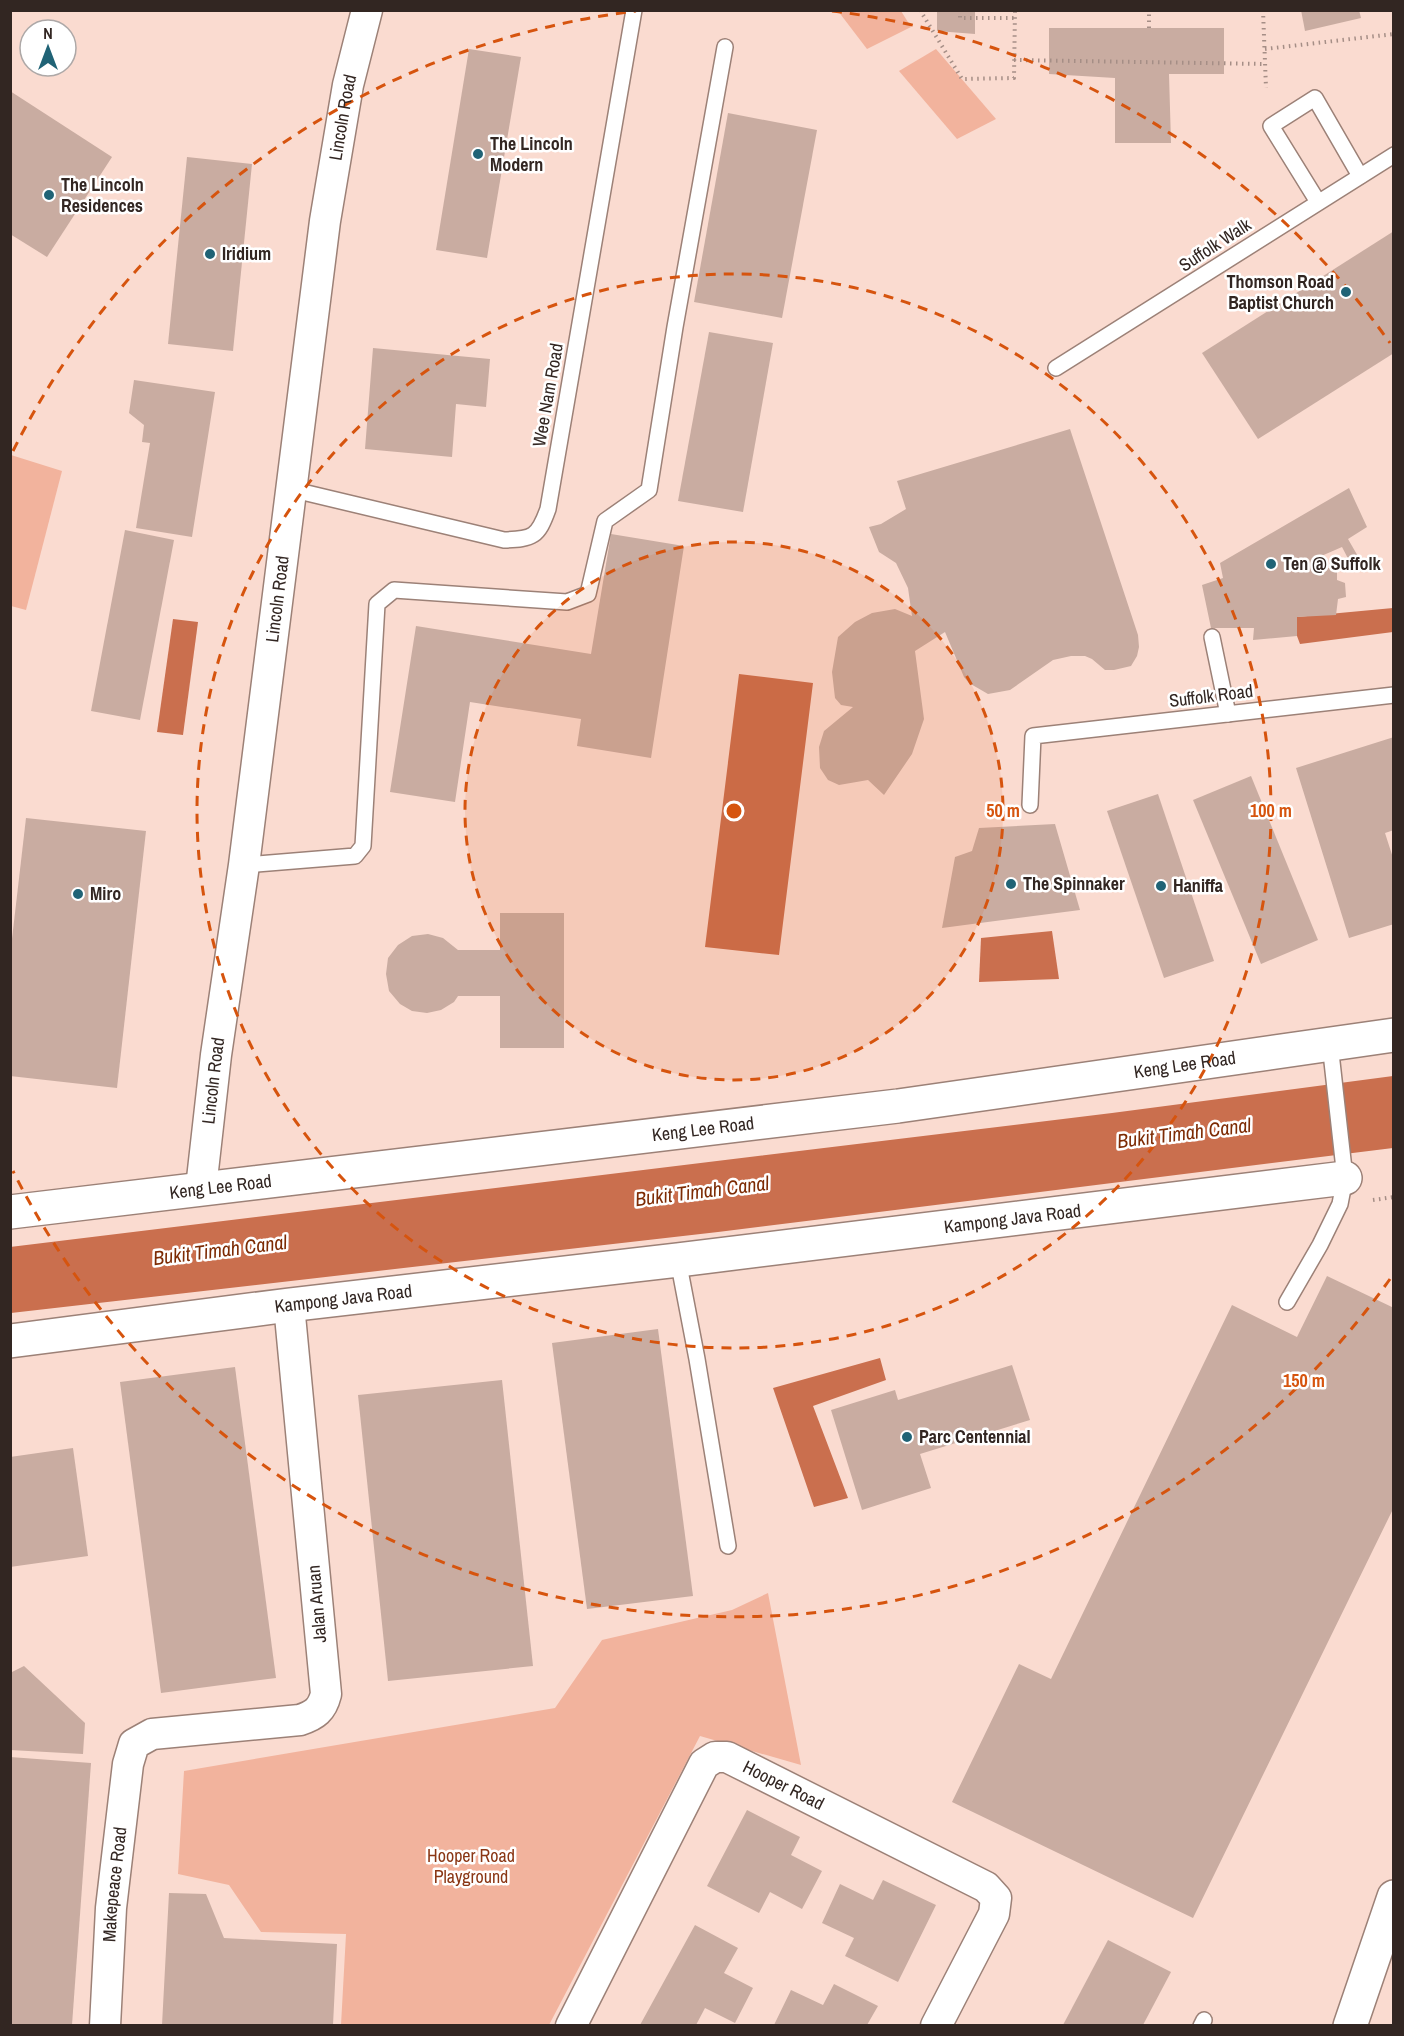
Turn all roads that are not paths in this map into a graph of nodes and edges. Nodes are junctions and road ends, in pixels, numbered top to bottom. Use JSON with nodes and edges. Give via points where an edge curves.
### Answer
{"nodes":[{"id":1,"x":367,"y":10,"type":"edge"},
{"id":2,"x":634,"y":10,"type":"edge"},
{"id":3,"x":725,"y":47,"type":"dead end"},
{"id":4,"x":1394,"y":154,"type":"edge"},
{"id":5,"x":1360,"y":176,"type":"junction"},
{"id":6,"x":1318,"y":202,"type":"junction"},
{"id":7,"x":1056,"y":368,"type":"dead end"},
{"id":8,"x":290,"y":489,"type":"junction"},
{"id":9,"x":1212,"y":637,"type":"dead end"},
{"id":10,"x":1394,"y":695,"type":"edge"},
{"id":11,"x":1228,"y":714,"type":"junction"},
{"id":12,"x":1030,"y":805,"type":"dead end"},
{"id":13,"x":244,"y":865,"type":"junction"},
{"id":14,"x":1394,"y":1035,"type":"edge"},
{"id":15,"x":1331,"y":1046,"type":"junction"},
{"id":16,"x":1344,"y":1176,"type":"junction"},
{"id":17,"x":201,"y":1188,"type":"junction"},
{"id":18,"x":10,"y":1212,"type":"edge"},
{"id":19,"x":678,"y":1260,"type":"junction"},
{"id":20,"x":1287,"y":1302,"type":"dead end"},
{"id":21,"x":289,"y":1305,"type":"junction"},
{"id":22,"x":10,"y":1341,"type":"edge"},
{"id":23,"x":728,"y":1546,"type":"dead end"},
{"id":24,"x":134,"y":1744,"type":"joint"},
{"id":25,"x":1394,"y":1897,"type":"edge"},
{"id":26,"x":105,"y":2025,"type":"edge"},
{"id":27,"x":571,"y":2025,"type":"edge"},
{"id":28,"x":936,"y":2025,"type":"edge"},
{"id":29,"x":1350,"y":2025,"type":"edge"}],
"edges":[{"from":1,"to":8,"type":"street","name":"Lincoln Road","via":[[348,85],[325,221]]},
{"from":2,"to":8,"type":"lane","name":"Wee Nam Road","via":[[550,498],[542,524],[534,535],[504,540]]},
{"from":3,"to":13,"type":"lane","via":[[649,490],[605,521],[588,594],[567,602],[394,590],[377,604],[361,852],[355,856]]},
{"from":4,"to":5,"type":"lane","name":"Suffolk Walk"},
{"from":5,"to":6,"type":"lane","name":"Suffolk Walk"},
{"from":5,"to":6,"type":"lane","via":[[1315,98],[1270,126]]},
{"from":6,"to":7,"type":"lane","name":"Suffolk Walk"},
{"from":8,"to":13,"type":"street","name":"Lincoln Road"},
{"from":9,"to":11,"type":"lane"},
{"from":10,"to":11,"type":"lane","name":"Suffolk Road"},
{"from":11,"to":12,"type":"lane","name":"Suffolk Road","via":[[1033,736]]},
{"from":13,"to":17,"type":"street","name":"Lincoln Road"},
{"from":14,"to":15,"type":"main road","name":"Keng Lee Road"},
{"from":15,"to":16,"type":"lane"},
{"from":15,"to":17,"type":"main road","name":"Keng Lee Road","via":[[898,1106]]},
{"from":16,"to":19,"type":"main road","name":"Kampong Java Road"},
{"from":16,"to":20,"type":"lane","via":[[1340,1204]]},
{"from":17,"to":18,"type":"main road","name":"Keng Lee Road"},
{"from":19,"to":21,"type":"main road","name":"Kampong Java Road"},
{"from":19,"to":23,"type":"lane"},
{"from":21,"to":22,"type":"main road","name":"Kampong Java Road"},
{"from":21,"to":24,"type":"street","name":"Jalan Aruan","via":[[326,1694],[322,1707],[300,1720],[152,1734]]},
{"from":24,"to":26,"type":"street","name":"Makepeace Road","via":[[128,1764],[111,1908]]},
{"from":25,"to":29,"type":"main road"},
{"from":27,"to":28,"type":"street","name":"Hooper Road","via":[[704,1764],[715,1757],[727,1757],[986,1887],[996,1898],[994,1914]]}]}
